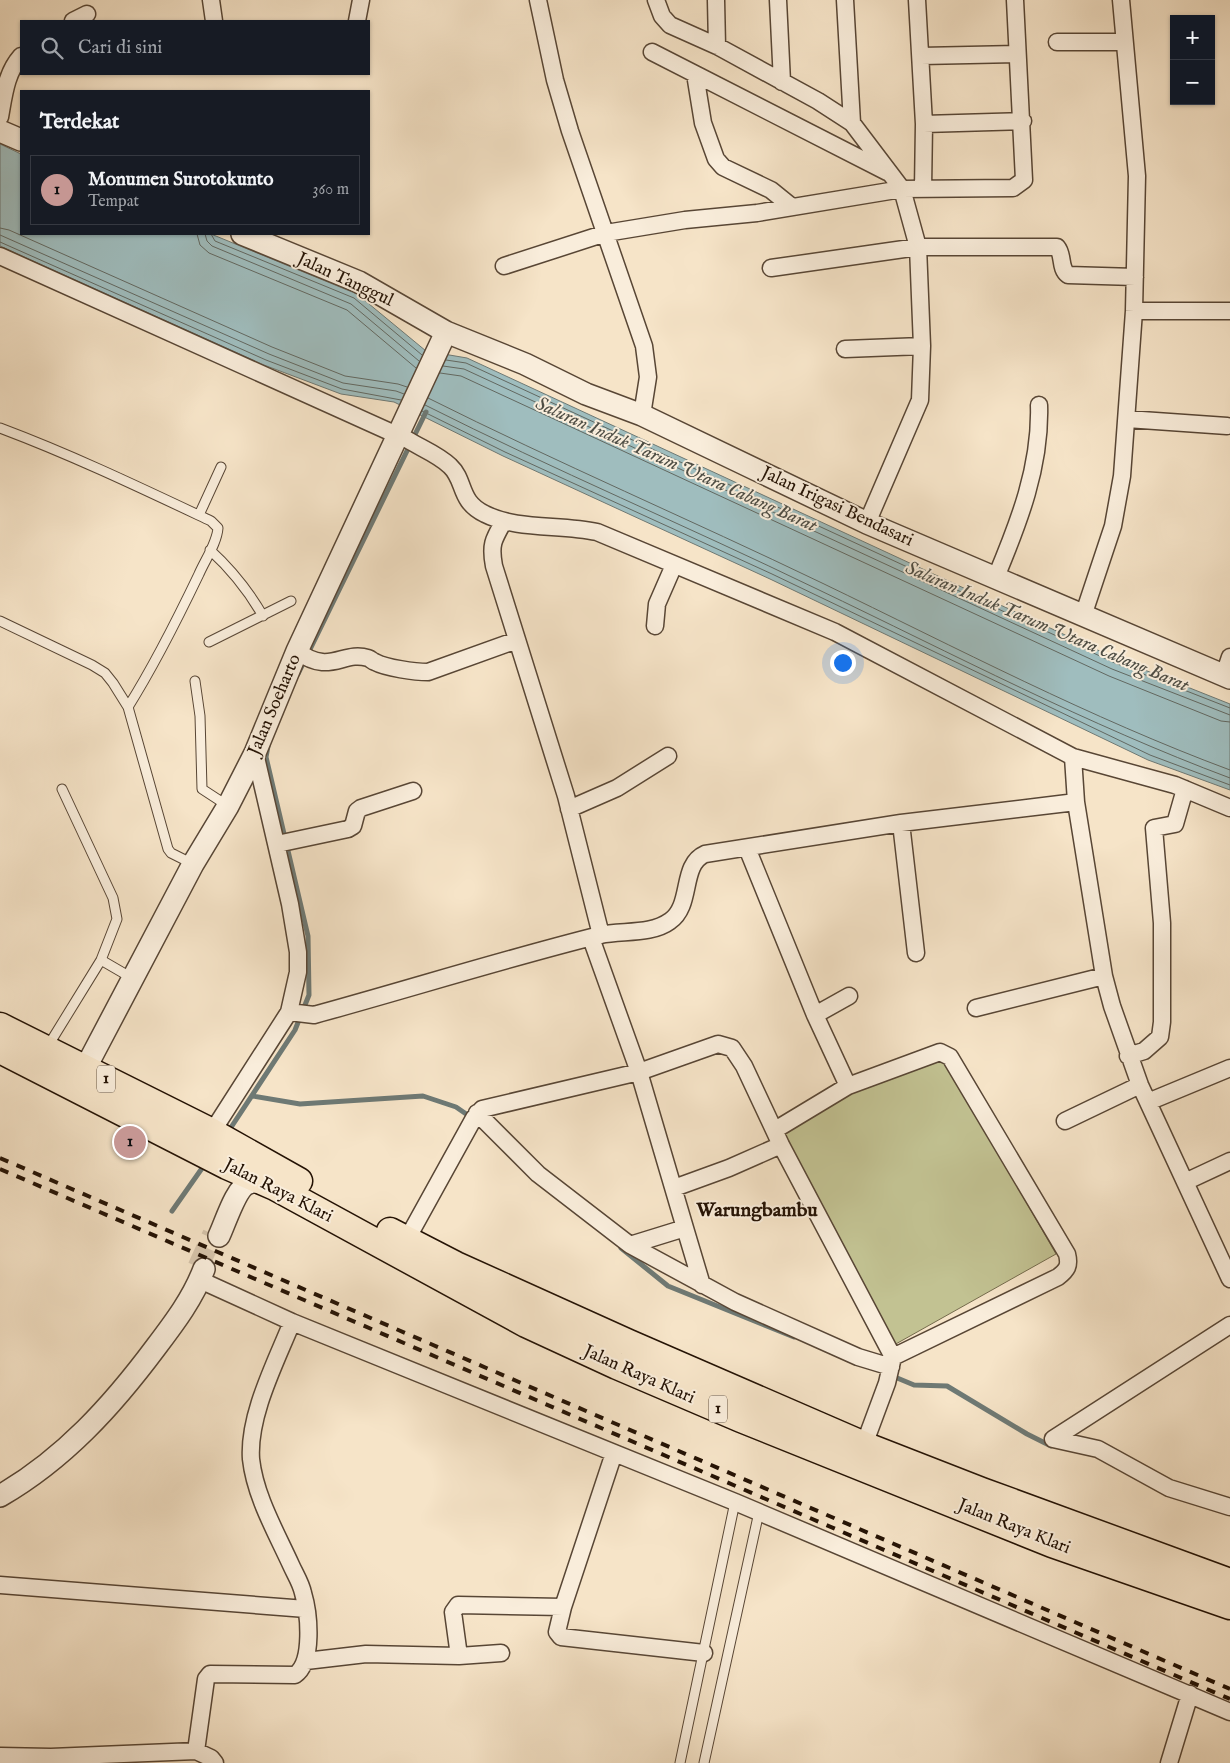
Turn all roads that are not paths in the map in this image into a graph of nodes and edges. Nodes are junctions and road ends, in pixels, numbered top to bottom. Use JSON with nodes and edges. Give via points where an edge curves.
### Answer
{"nodes":[{"id":1,"x":211,"y":0,"type":"edge"},
{"id":2,"x":361,"y":0,"type":"edge"},
{"id":3,"x":538,"y":0,"type":"edge"},
{"id":4,"x":656,"y":0,"type":"edge"},
{"id":5,"x":716,"y":0,"type":"edge"},
{"id":6,"x":778,"y":0,"type":"edge"},
{"id":7,"x":845,"y":0,"type":"edge"},
{"id":8,"x":917,"y":0,"type":"edge"},
{"id":9,"x":1015,"y":0,"type":"edge"},
{"id":10,"x":1121,"y":0,"type":"edge"},
{"id":11,"x":214,"y":20,"type":"edge"},
{"id":12,"x":358,"y":20,"type":"edge"},
{"id":13,"x":1057,"y":42,"type":"dead end"},
{"id":14,"x":1124,"y":42,"type":"junction"},
{"id":15,"x":717,"y":46,"type":"junction"},
{"id":16,"x":652,"y":52,"type":"dead end"},
{"id":17,"x":1018,"y":54,"type":"junction"},
{"id":18,"x":920,"y":56,"type":"junction"},
{"id":19,"x":20,"y":57,"type":"edge"},
{"id":20,"x":695,"y":74,"type":"junction"},
{"id":21,"x":782,"y":82,"type":"junction"},
{"id":22,"x":0,"y":116,"type":"edge"},
{"id":23,"x":1022,"y":121,"type":"junction"},
{"id":24,"x":852,"y":123,"type":"junction"},
{"id":25,"x":924,"y":124,"type":"junction"},
{"id":26,"x":0,"y":131,"type":"edge"},
{"id":27,"x":20,"y":140,"type":"edge"},
{"id":28,"x":891,"y":174,"type":"junction"},
{"id":29,"x":902,"y":189,"type":"junction"},
{"id":30,"x":923,"y":189,"type":"junction"},
{"id":31,"x":792,"y":207,"type":"junction"},
{"id":32,"x":606,"y":232,"type":"junction"},
{"id":33,"x":244,"y":235,"type":"edge"},
{"id":34,"x":918,"y":247,"type":"junction"},
{"id":35,"x":0,"y":256,"type":"edge"},
{"id":36,"x":504,"y":266,"type":"dead end"},
{"id":37,"x":772,"y":268,"type":"dead end"},
{"id":38,"x":1135,"y":277,"type":"junction"},
{"id":39,"x":1134,"y":311,"type":"junction"},
{"id":40,"x":1230,"y":311,"type":"edge"},
{"id":41,"x":442,"y":340,"type":"junction"},
{"id":42,"x":922,"y":346,"type":"junction"},
{"id":43,"x":845,"y":349,"type":"dead end"},
{"id":44,"x":1039,"y":405,"type":"dead end"},
{"id":45,"x":642,"y":415,"type":"junction"},
{"id":46,"x":1127,"y":419,"type":"junction"},
{"id":47,"x":1227,"y":426,"type":"dead end"},
{"id":48,"x":0,"y":428,"type":"edge"},
{"id":49,"x":404,"y":438,"type":"junction"},
{"id":50,"x":221,"y":467,"type":"dead end"},
{"id":51,"x":200,"y":515,"type":"junction"},
{"id":52,"x":504,"y":521,"type":"junction"},
{"id":53,"x":868,"y":522,"type":"junction"},
{"id":54,"x":210,"y":550,"type":"junction"},
{"id":55,"x":674,"y":565,"type":"junction"},
{"id":56,"x":996,"y":577,"type":"junction"},
{"id":57,"x":291,"y":601,"type":"dead end"},
{"id":58,"x":1084,"y":613,"type":"junction"},
{"id":59,"x":263,"y":616,"type":"junction"},
{"id":60,"x":0,"y":621,"type":"edge"},
{"id":61,"x":655,"y":626,"type":"dead end"},
{"id":62,"x":517,"y":640,"type":"junction"},
{"id":63,"x":209,"y":642,"type":"dead end"},
{"id":64,"x":305,"y":655,"type":"junction"},
{"id":65,"x":1228,"y":670,"type":"edge"},
{"id":66,"x":195,"y":681,"type":"dead end"},
{"id":67,"x":128,"y":707,"type":"junction"},
{"id":68,"x":255,"y":753,"type":"junction"},
{"id":69,"x":668,"y":756,"type":"dead end"},
{"id":70,"x":1073,"y":757,"type":"junction"},
{"id":71,"x":62,"y":789,"type":"dead end"},
{"id":72,"x":1185,"y":789,"type":"junction"},
{"id":73,"x":413,"y":791,"type":"dead end"},
{"id":74,"x":1076,"y":802,"type":"junction"},
{"id":75,"x":228,"y":806,"type":"junction"},
{"id":76,"x":1230,"y":808,"type":"edge"},
{"id":77,"x":569,"y":809,"type":"junction"},
{"id":78,"x":901,"y":823,"type":"junction"},
{"id":79,"x":285,"y":843,"type":"junction"},
{"id":80,"x":747,"y":848,"type":"junction"},
{"id":81,"x":193,"y":864,"type":"junction"},
{"id":82,"x":596,"y":936,"type":"junction"},
{"id":83,"x":916,"y":953,"type":"dead end"},
{"id":84,"x":101,"y":960,"type":"junction"},
{"id":85,"x":1104,"y":976,"type":"junction"},
{"id":86,"x":132,"y":978,"type":"junction"},
{"id":87,"x":849,"y":996,"type":"dead end"},
{"id":88,"x":976,"y":1008,"type":"dead end"},
{"id":89,"x":292,"y":1013,"type":"junction"},
{"id":90,"x":814,"y":1015,"type":"junction"},
{"id":91,"x":0,"y":1026,"type":"edge"},
{"id":92,"x":46,"y":1049,"type":"junction"},
{"id":93,"x":0,"y":1050,"type":"edge"},
{"id":94,"x":1128,"y":1056,"type":"junction"},
{"id":95,"x":1230,"y":1068,"type":"edge"},
{"id":96,"x":85,"y":1069,"type":"junction"},
{"id":97,"x":639,"y":1072,"type":"junction"},
{"id":98,"x":848,"y":1086,"type":"junction"},
{"id":99,"x":1140,"y":1086,"type":"junction"},
{"id":100,"x":1148,"y":1102,"type":"junction"},
{"id":101,"x":475,"y":1117,"type":"junction"},
{"id":102,"x":1065,"y":1121,"type":"dead end"},
{"id":103,"x":778,"y":1137,"type":"junction"},
{"id":104,"x":220,"y":1147,"type":"junction"},
{"id":105,"x":1230,"y":1161,"type":"edge"},
{"id":106,"x":1186,"y":1182,"type":"junction"},
{"id":107,"x":275,"y":1188,"type":"junction"},
{"id":108,"x":674,"y":1188,"type":"junction"},
{"id":109,"x":685,"y":1228,"type":"junction"},
{"id":110,"x":406,"y":1240,"type":"junction"},
{"id":111,"x":630,"y":1245,"type":"junction"},
{"id":112,"x":199,"y":1273,"type":"joint"},
{"id":113,"x":1230,"y":1279,"type":"edge"},
{"id":114,"x":702,"y":1285,"type":"junction"},
{"id":115,"x":292,"y":1322,"type":"junction"},
{"id":116,"x":1230,"y":1325,"type":"edge"},
{"id":117,"x":629,"y":1343,"type":"junction"},
{"id":118,"x":616,"y":1366,"type":"junction"},
{"id":119,"x":890,"y":1369,"type":"junction"},
{"id":120,"x":864,"y":1445,"type":"junction"},
{"id":121,"x":614,"y":1453,"type":"junction"},
{"id":122,"x":0,"y":1496,"type":"edge"},
{"id":123,"x":735,"y":1502,"type":"junction"},
{"id":124,"x":1230,"y":1507,"type":"edge"},
{"id":125,"x":759,"y":1512,"type":"junction"},
{"id":126,"x":1230,"y":1582,"type":"edge"},
{"id":127,"x":0,"y":1585,"type":"edge"},
{"id":128,"x":563,"y":1606,"type":"junction"},
{"id":129,"x":1230,"y":1606,"type":"edge"},
{"id":130,"x":306,"y":1609,"type":"junction"},
{"id":131,"x":501,"y":1653,"type":"dead end"},
{"id":132,"x":704,"y":1653,"type":"junction"},
{"id":133,"x":459,"y":1656,"type":"junction"},
{"id":134,"x":306,"y":1660,"type":"junction"},
{"id":135,"x":1190,"y":1694,"type":"junction"},
{"id":136,"x":1230,"y":1712,"type":"edge"},
{"id":137,"x":196,"y":1751,"type":"junction"},
{"id":138,"x":0,"y":1756,"type":"edge"},
{"id":139,"x":216,"y":1763,"type":"edge"},
{"id":140,"x":680,"y":1763,"type":"edge"},
{"id":141,"x":704,"y":1763,"type":"edge"},
{"id":142,"x":1169,"y":1763,"type":"edge"}],
"edges":[{"from":1,"to":11,"type":"street"},
{"from":2,"to":12,"type":"street"},
{"from":3,"to":32,"type":"street","via":[[555,80]]},
{"from":4,"to":15,"type":"street","via":[[662,16],[670,25]]},
{"from":5,"to":15,"type":"street"},
{"from":6,"to":21,"type":"street"},
{"from":7,"to":24,"type":"street"},
{"from":8,"to":18,"type":"street"},
{"from":9,"to":17,"type":"street"},
{"from":10,"to":14,"type":"street"},
{"from":13,"to":14,"type":"street"},
{"from":14,"to":38,"type":"street","via":[[1137,176]]},
{"from":15,"to":21,"type":"street"},
{"from":16,"to":20,"type":"street"},
{"from":17,"to":18,"type":"street"},
{"from":17,"to":23,"type":"street"},
{"from":18,"to":25,"type":"street"},
{"from":19,"to":22,"type":"street","via":[[6,82]]},
{"from":20,"to":28,"type":"street"},
{"from":20,"to":31,"type":"street","via":[[703,123],[716,159],[723,167],[771,190]]},
{"from":21,"to":24,"type":"street"},
{"from":23,"to":25,"type":"street"},
{"from":23,"to":30,"type":"street","via":[[1024,180],[1020,184],[1013,188]]},
{"from":24,"to":28,"type":"street"},
{"from":25,"to":30,"type":"street"},
{"from":26,"to":27,"type":"street"},
{"from":28,"to":29,"type":"street"},
{"from":29,"to":30,"type":"street"},
{"from":29,"to":31,"type":"street"},
{"from":29,"to":34,"type":"street"},
{"from":31,"to":32,"type":"street"},
{"from":32,"to":36,"type":"street"},
{"from":32,"to":45,"type":"street","via":[[644,346],[648,377]]},
{"from":33,"to":41,"type":"street","name":"Jalan Tanggul","via":[[359,282]]},
{"from":34,"to":37,"type":"street"},
{"from":34,"to":38,"type":"street","via":[[1056,248],[1060,252],[1063,270],[1068,275]]},
{"from":34,"to":42,"type":"street"},
{"from":35,"to":49,"type":"street"},
{"from":38,"to":39,"type":"street"},
{"from":39,"to":40,"type":"street"},
{"from":39,"to":46,"type":"street"},
{"from":41,"to":45,"type":"street","name":"Jalan Irigasi Bendasari","via":[[525,364],[586,394]]},
{"from":41,"to":49,"type":"street","name":"Jalan Soeharto","via":[[409,412]]},
{"from":42,"to":43,"type":"street"},
{"from":42,"to":53,"type":"street","via":[[920,400]]},
{"from":44,"to":56,"type":"street","via":[[1035,462],[1020,519]]},
{"from":45,"to":53,"type":"street","name":"Jalan Irigasi Bendasari"},
{"from":46,"to":47,"type":"street"},
{"from":46,"to":58,"type":"street","via":[[1113,526]]},
{"from":48,"to":51,"type":"lane","via":[[51,447]]},
{"from":49,"to":52,"type":"street","via":[[450,466],[470,504],[484,514]]},
{"from":49,"to":64,"type":"street","name":"Jalan Soeharto"},
{"from":50,"to":51,"type":"lane"},
{"from":51,"to":54,"type":"lane","via":[[218,528]]},
{"from":52,"to":55,"type":"street","via":[[597,532]]},
{"from":52,"to":62,"type":"street","via":[[491,548]]},
{"from":53,"to":56,"type":"street","name":"Jalan Irigasi Bendasari"},
{"from":54,"to":59,"type":"lane","via":[[248,590]]},
{"from":54,"to":67,"type":"lane","via":[[170,636]]},
{"from":55,"to":61,"type":"street","via":[[657,604]]},
{"from":55,"to":70,"type":"street","via":[[835,632]]},
{"from":56,"to":58,"type":"street","name":"Jalan Irigasi Bendasari"},
{"from":57,"to":59,"type":"lane"},
{"from":58,"to":65,"type":"street","name":"Jalan Irigasi Bendasari"},
{"from":59,"to":63,"type":"lane"},
{"from":60,"to":67,"type":"lane","via":[[104,673]]},
{"from":62,"to":64,"type":"street","via":[[428,672],[375,663],[369,658],[332,663]]},
{"from":62,"to":77,"type":"street"},
{"from":64,"to":68,"type":"street","name":"Jalan Soeharto"},
{"from":66,"to":75,"type":"lane","via":[[200,716],[202,789]]},
{"from":67,"to":81,"type":"lane","via":[[168,849]]},
{"from":68,"to":75,"type":"street","name":"Jalan Soeharto"},
{"from":68,"to":79,"type":"street"},
{"from":69,"to":77,"type":"street","via":[[617,788]]},
{"from":70,"to":72,"type":"street"},
{"from":70,"to":74,"type":"street"},
{"from":71,"to":84,"type":"lane","via":[[117,910],[116,922]]},
{"from":72,"to":76,"type":"street"},
{"from":72,"to":94,"type":"street","via":[[1175,824],[1154,828],[1162,923],[1160,1037],[1144,1051]]},
{"from":73,"to":79,"type":"street","via":[[361,808],[353,826],[348,829]]},
{"from":74,"to":78,"type":"street"},
{"from":74,"to":85,"type":"street"},
{"from":75,"to":81,"type":"street","name":"Jalan Soeharto"},
{"from":77,"to":82,"type":"street"},
{"from":78,"to":80,"type":"street"},
{"from":78,"to":83,"type":"street"},
{"from":79,"to":89,"type":"street","via":[[298,952]]},
{"from":80,"to":82,"type":"street","via":[[698,857],[693,863],[685,901],[671,921],[655,928]]},
{"from":80,"to":90,"type":"street"},
{"from":81,"to":86,"type":"street","name":"Jalan Soeharto"},
{"from":82,"to":89,"type":"street","via":[[314,1015]]},
{"from":82,"to":97,"type":"street"},
{"from":84,"to":86,"type":"lane"},
{"from":84,"to":92,"type":"lane"},
{"from":85,"to":88,"type":"street"},
{"from":85,"to":94,"type":"street"},
{"from":86,"to":96,"type":"street","name":"Jalan Soeharto"},
{"from":87,"to":90,"type":"street"},
{"from":89,"to":104,"type":"street"},
{"from":90,"to":98,"type":"street"},
{"from":91,"to":92,"type":"main road","number":"1"},
{"from":92,"to":96,"type":"main road","number":"1"},
{"from":93,"to":104,"type":"main road","number":"1"},
{"from":94,"to":99,"type":"street"},
{"from":95,"to":100,"type":"street"},
{"from":96,"to":104,"type":"main road","number":"1"},
{"from":97,"to":101,"type":"street","via":[[482,1109]]},
{"from":97,"to":103,"type":"street","via":[[703,1048],[726,1045],[732,1048],[744,1066]]},
{"from":97,"to":108,"type":"street"},
{"from":98,"to":103,"type":"street"},
{"from":98,"to":119,"type":"street","via":[[940,1052],[950,1057],[1069,1262],[1067,1270],[1058,1277]]},
{"from":99,"to":100,"type":"street"},
{"from":99,"to":102,"type":"street"},
{"from":100,"to":106,"type":"street"},
{"from":101,"to":110,"type":"street"},
{"from":101,"to":111,"type":"street","via":[[538,1174]]},
{"from":103,"to":108,"type":"street","via":[[729,1168]]},
{"from":103,"to":119,"type":"street"},
{"from":104,"to":107,"type":"main road","name":"Jalan Raya Klari","number":"1"},
{"from":104,"to":107,"type":"street","via":[[235,1174],[235,1185],[216,1235],[240,1188],[257,1182]]},
{"from":104,"to":110,"type":"main road","name":"Jalan Raya Klari","number":"1"},
{"from":105,"to":106,"type":"street"},
{"from":106,"to":113,"type":"street"},
{"from":107,"to":118,"type":"main road","name":"Jalan Raya Klari","number":"1","via":[[472,1296]]},
{"from":108,"to":109,"type":"street"},
{"from":109,"to":111,"type":"street"},
{"from":109,"to":114,"type":"street"},
{"from":110,"to":117,"type":"main road","name":"Jalan Raya Klari","number":"1"},
{"from":111,"to":114,"type":"street"},
{"from":112,"to":115,"type":"street"},
{"from":112,"to":122,"type":"street","via":[[145,1361],[104,1411],[68,1448],[28,1480]]},
{"from":114,"to":119,"type":"street"},
{"from":115,"to":121,"type":"street"},
{"from":115,"to":130,"type":"street","via":[[254,1421],[251,1459],[259,1490],[303,1592]]},
{"from":116,"to":124,"type":"street","via":[[1054,1439],[1098,1449],[1169,1488]]},
{"from":117,"to":118,"type":"main road"},
{"from":117,"to":120,"type":"main road","name":"Jalan Raya Klari","number":"1"},
{"from":118,"to":129,"type":"main road","name":"Jalan Raya Klari","number":"1","via":[[1052,1544]]},
{"from":119,"to":120,"type":"street"},
{"from":120,"to":126,"type":"main road","name":"Jalan Raya Klari","number":"1","via":[[982,1492]]},
{"from":121,"to":123,"type":"street"},
{"from":121,"to":128,"type":"street"},
{"from":123,"to":125,"type":"street"},
{"from":123,"to":132,"type":"lane"},
{"from":125,"to":135,"type":"street"},
{"from":125,"to":141,"type":"lane"},
{"from":127,"to":130,"type":"street"},
{"from":128,"to":132,"type":"street","via":[[557,1632],[560,1637]]},
{"from":128,"to":133,"type":"street","via":[[458,1605],[452,1612]]},
{"from":130,"to":134,"type":"street"},
{"from":131,"to":133,"type":"street"},
{"from":132,"to":140,"type":"lane"},
{"from":133,"to":134,"type":"street","via":[[366,1654]]},
{"from":134,"to":137,"type":"street","via":[[295,1675],[210,1674],[206,1678]]},
{"from":135,"to":136,"type":"street"},
{"from":135,"to":142,"type":"street"},
{"from":137,"to":138,"type":"street"},
{"from":137,"to":139,"type":"street"}]}
